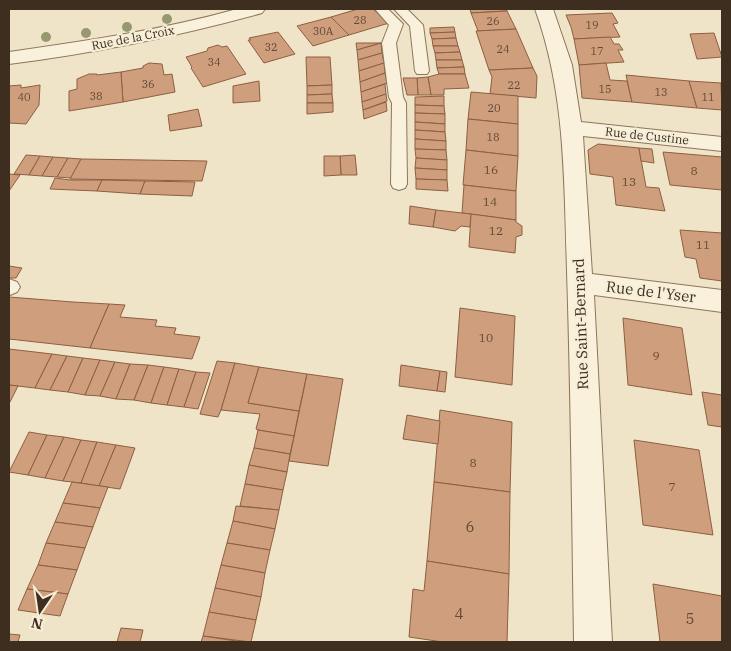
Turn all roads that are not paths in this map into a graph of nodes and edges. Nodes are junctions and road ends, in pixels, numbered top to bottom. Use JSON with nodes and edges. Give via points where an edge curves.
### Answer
{"nodes":[{"id":1,"x":256,"y":9,"type":"edge"},
{"id":2,"x":381,"y":9,"type":"edge"},
{"id":3,"x":400,"y":9,"type":"edge"},
{"id":4,"x":544,"y":9,"type":"edge"},
{"id":5,"x":9,"y":58,"type":"edge"},
{"id":6,"x":422,"y":71,"type":"dead end"},
{"id":7,"x":571,"y":128,"type":"junction"},
{"id":8,"x":722,"y":144,"type":"edge"},
{"id":9,"x":399,"y":184,"type":"dead end"},
{"id":10,"x":580,"y":283,"type":"junction"},
{"id":11,"x":722,"y":301,"type":"edge"},
{"id":12,"x":593,"y":642,"type":"edge"}],
"edges":[{"from":1,"to":5,"type":"street","name":"Rue de la Croix","via":[[188,28]]},
{"from":2,"to":9,"type":"lane","via":[[396,24],[389,43],[399,103]]},
{"from":3,"to":6,"type":"lane","via":[[416,25]]},
{"from":4,"to":7,"type":"street","name":"Rue Saint-Bernard","via":[[562,59]]},
{"from":7,"to":8,"type":"street","name":"Rue de Custine"},
{"from":7,"to":10,"type":"street","name":"Rue Saint-Bernard"},
{"from":10,"to":11,"type":"street","name":"Rue de l'Yser"},
{"from":10,"to":12,"type":"street","name":"Rue Saint-Bernard"}]}
